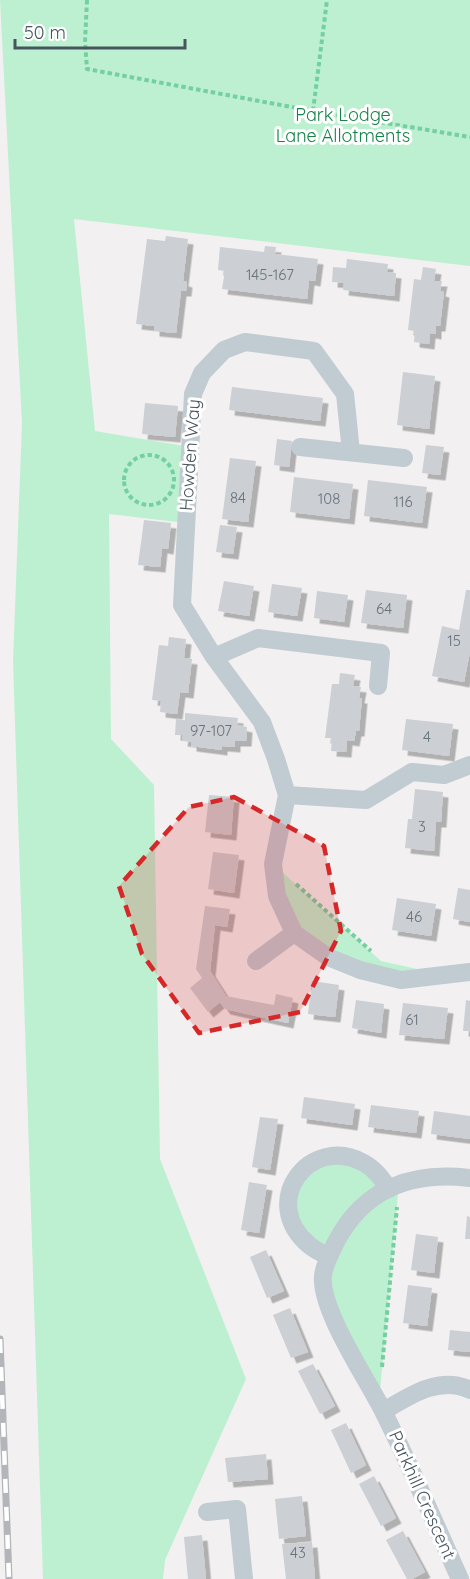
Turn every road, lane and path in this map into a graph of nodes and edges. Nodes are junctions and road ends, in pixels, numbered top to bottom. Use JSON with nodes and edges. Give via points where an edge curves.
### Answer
{"nodes":[{"id":1,"x":87,"y":0,"type":"edge"},
{"id":2,"x":327,"y":0,"type":"edge"},
{"id":3,"x":313,"y":111,"type":"junction"},
{"id":4,"x":470,"y":137,"type":"edge"},
{"id":5,"x":300,"y":447,"type":"dead end"},
{"id":6,"x":351,"y":452,"type":"junction"},
{"id":7,"x":151,"y":454,"type":"joint"},
{"id":8,"x":404,"y":458,"type":"dead end"},
{"id":9,"x":214,"y":657,"type":"junction"},
{"id":10,"x":378,"y":686,"type":"dead end"},
{"id":11,"x":470,"y":765,"type":"edge"},
{"id":12,"x":287,"y":795,"type":"junction"},
{"id":13,"x":273,"y":864,"type":"junction"},
{"id":14,"x":294,"y":933,"type":"junction"},
{"id":15,"x":373,"y":953,"type":"dead end"},
{"id":16,"x":256,"y":961,"type":"dead end"},
{"id":17,"x":470,"y":972,"type":"edge"},
{"id":18,"x":470,"y":1178,"type":"edge"},
{"id":19,"x":394,"y":1186,"type":"junction"},
{"id":20,"x":329,"y":1257,"type":"junction"},
{"id":21,"x":382,"y":1368,"type":"dead end"},
{"id":22,"x":470,"y":1390,"type":"edge"},
{"id":23,"x":384,"y":1411,"type":"junction"},
{"id":24,"x":207,"y":1512,"type":"dead end"},
{"id":25,"x":244,"y":1579,"type":"edge"},
{"id":26,"x":460,"y":1579,"type":"edge"}],
"edges":[{"from":1,"to":3,"type":"path","via":[[87,69]]},
{"from":2,"to":3,"type":"path"},
{"from":3,"to":4,"type":"path"},
{"from":5,"to":6,"type":"street"},
{"from":6,"to":8,"type":"street"},
{"from":6,"to":9,"type":"street","name":"Howden Way","via":[[345,394],[314,351],[245,342],[224,350],[202,373],[193,394],[182,605]]},
{"from":7,"to":7,"type":"path","via":[[165,459],[173,468],[175,481],[171,494],[148,506],[134,501],[125,490],[123,478],[128,465],[139,456]]},
{"from":9,"to":10,"type":"street","via":[[258,638],[381,653]]},
{"from":9,"to":12,"type":"street","name":"Howden Way","via":[[262,722]]},
{"from":11,"to":12,"type":"street","via":[[444,775],[412,772],[366,800]]},
{"from":12,"to":13,"type":"street","name":"Howden Way"},
{"from":13,"to":14,"type":"street","name":"Howden Way","via":[[277,896]]},
{"from":13,"to":15,"type":"path"},
{"from":14,"to":16,"type":"street"},
{"from":14,"to":17,"type":"street","via":[[328,957],[401,980]]},
{"from":18,"to":19,"type":"street","name":"Parkhill Crescent","via":[[436,1176]]},
{"from":19,"to":20,"type":"street","name":"Parkhill Crescent","via":[[355,1215]]},
{"from":19,"to":20,"type":"street","via":[[363,1162],[346,1157],[315,1161],[296,1176],[287,1198],[290,1218],[298,1234]]},
{"from":19,"to":21,"type":"path"},
{"from":20,"to":23,"type":"street","name":"Parkhill Crescent","via":[[323,1276],[327,1301]]},
{"from":22,"to":23,"type":"street","name":"Parkhill Crescent","via":[[461,1385],[436,1385]]},
{"from":23,"to":26,"type":"street","name":"Parkhill Crescent"},
{"from":24,"to":25,"type":"street","via":[[237,1509]]}]}
